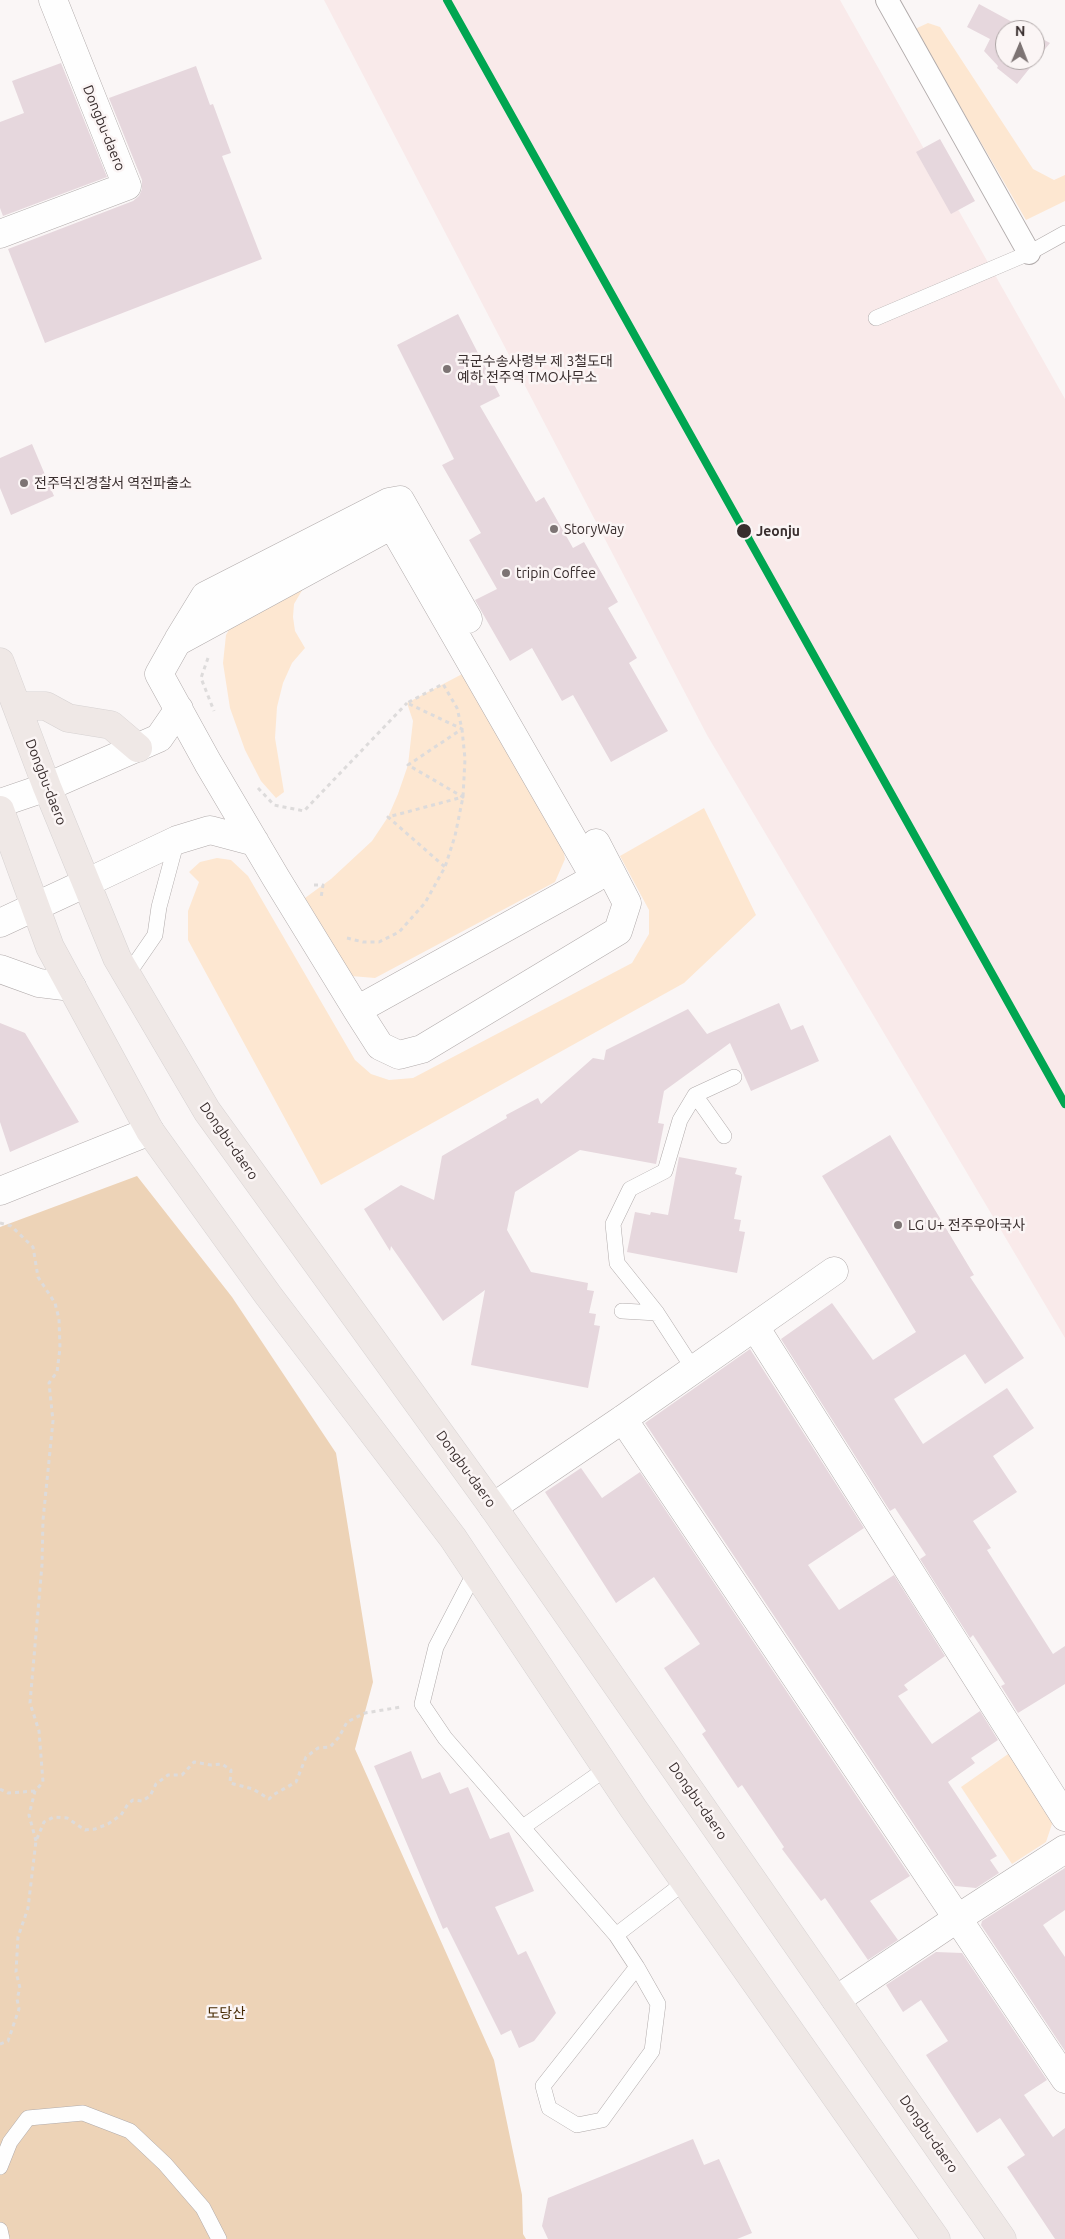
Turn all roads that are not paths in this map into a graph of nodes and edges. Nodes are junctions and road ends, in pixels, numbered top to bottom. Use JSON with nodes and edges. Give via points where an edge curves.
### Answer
{"nodes":[{"id":1,"x":887,"y":0,"type":"edge"},
{"id":2,"x":56,"y":1,"type":"edge"},
{"id":3,"x":1065,"y":233,"type":"edge"},
{"id":4,"x":0,"y":234,"type":"edge"},
{"id":5,"x":1029,"y":253,"type":"junction"},
{"id":6,"x":876,"y":318,"type":"dead end"},
{"id":7,"x":177,"y":642,"type":"junction"},
{"id":8,"x":0,"y":662,"type":"edge"},
{"id":9,"x":18,"y":706,"type":"junction"},
{"id":10,"x":179,"y":709,"type":"junction"},
{"id":11,"x":138,"y":748,"type":"junction"},
{"id":12,"x":47,"y":787,"type":"junction"},
{"id":13,"x":0,"y":803,"type":"edge"},
{"id":14,"x":0,"y":810,"type":"edge"},
{"id":15,"x":177,"y":840,"type":"junction"},
{"id":16,"x":255,"y":842,"type":"junction"},
{"id":17,"x":86,"y":883,"type":"junction"},
{"id":18,"x":35,"y":907,"type":"junction"},
{"id":19,"x":0,"y":923,"type":"edge"},
{"id":20,"x":0,"y":969,"type":"edge"},
{"id":21,"x":126,"y":977,"type":"junction"},
{"id":22,"x":72,"y":987,"type":"junction"},
{"id":23,"x":357,"y":1010,"type":"junction"},
{"id":24,"x":734,"y":1077,"type":"dead end"},
{"id":25,"x":695,"y":1095,"type":"junction"},
{"id":26,"x":150,"y":1131,"type":"junction"},
{"id":27,"x":724,"y":1136,"type":"dead end"},
{"id":28,"x":0,"y":1191,"type":"edge"},
{"id":29,"x":834,"y":1271,"type":"dead end"},
{"id":30,"x":622,"y":1310,"type":"dead end"},
{"id":31,"x":657,"y":1313,"type":"junction"},
{"id":32,"x":755,"y":1327,"type":"junction"},
{"id":33,"x":694,"y":1370,"type":"junction"},
{"id":34,"x":623,"y":1419,"type":"junction"},
{"id":35,"x":494,"y":1507,"type":"junction"},
{"id":36,"x":475,"y":1572,"type":"junction"},
{"id":37,"x":607,"y":1768,"type":"junction"},
{"id":38,"x":1065,"y":1817,"type":"edge"},
{"id":39,"x":522,"y":1827,"type":"junction"},
{"id":40,"x":1065,"y":1849,"type":"edge"},
{"id":41,"x":685,"y":1882,"type":"junction"},
{"id":42,"x":958,"y":1918,"type":"junction"},
{"id":43,"x":616,"y":1935,"type":"junction"},
{"id":44,"x":637,"y":1967,"type":"junction"},
{"id":45,"x":836,"y":2000,"type":"junction"},
{"id":46,"x":1065,"y":2079,"type":"edge"},
{"id":47,"x":0,"y":2167,"type":"edge"},
{"id":48,"x":0,"y":2230,"type":"edge"},
{"id":49,"x":2,"y":2239,"type":"edge"},
{"id":50,"x":219,"y":2239,"type":"edge"},
{"id":51,"x":936,"y":2239,"type":"edge"},
{"id":52,"x":1002,"y":2239,"type":"edge"}],
"edges":[{"from":1,"to":5,"type":"street"},
{"from":2,"to":4,"type":"street","name":"Dongbu-daero","via":[[127,186]]},
{"from":3,"to":5,"type":"lane"},
{"from":5,"to":6,"type":"lane"},
{"from":7,"to":10,"type":"street","via":[[159,674]]},
{"from":7,"to":23,"type":"street","via":[[392,525],[595,878]]},
{"from":7,"to":23,"type":"street","via":[[205,596],[389,502],[400,500],[604,855],[627,903],[618,931],[422,1049],[399,1055],[380,1046]]},
{"from":8,"to":9,"type":"main road","name":"Dongbu-daero"},
{"from":9,"to":11,"type":"main road","via":[[46,706],[68,718],[111,725]]},
{"from":9,"to":12,"type":"main road","name":"Dongbu-daero"},
{"from":10,"to":11,"type":"street","via":[[159,738]]},
{"from":10,"to":16,"type":"street"},
{"from":11,"to":12,"type":"street"},
{"from":12,"to":13,"type":"street"},
{"from":12,"to":17,"type":"main road","name":"Dongbu-daero"},
{"from":14,"to":18,"type":"main road"},
{"from":15,"to":16,"type":"street","via":[[210,830]]},
{"from":15,"to":17,"type":"street"},
{"from":15,"to":21,"type":"lane","via":[[155,935]]},
{"from":16,"to":23,"type":"street"},
{"from":17,"to":18,"type":"street"},
{"from":17,"to":21,"type":"main road","name":"Dongbu-daero"},
{"from":18,"to":19,"type":"street"},
{"from":18,"to":22,"type":"main road","via":[[50,947]]},
{"from":20,"to":22,"type":"street","via":[[38,983]]},
{"from":21,"to":35,"type":"main road","name":"Dongbu-daero","via":[[207,1112]]},
{"from":22,"to":26,"type":"main road"},
{"from":24,"to":25,"type":"lane"},
{"from":25,"to":27,"type":"lane"},
{"from":25,"to":31,"type":"lane","via":[[680,1120],[665,1171],[630,1189],[613,1224],[616,1263]]},
{"from":26,"to":28,"type":"street"},
{"from":26,"to":36,"type":"main road","via":[[268,1296]]},
{"from":29,"to":32,"type":"street"},
{"from":30,"to":31,"type":"lane"},
{"from":31,"to":33,"type":"lane"},
{"from":32,"to":33,"type":"street"},
{"from":32,"to":38,"type":"street"},
{"from":33,"to":34,"type":"street"},
{"from":34,"to":35,"type":"street"},
{"from":34,"to":42,"type":"street"},
{"from":35,"to":45,"type":"main road","name":"Dongbu-daero"},
{"from":36,"to":37,"type":"main road"},
{"from":36,"to":39,"type":"lane","via":[[436,1647],[422,1704],[445,1738]]},
{"from":37,"to":39,"type":"lane"},
{"from":37,"to":41,"type":"main road"},
{"from":39,"to":43,"type":"lane"},
{"from":40,"to":42,"type":"street"},
{"from":41,"to":43,"type":"lane"},
{"from":41,"to":51,"type":"main road"},
{"from":42,"to":45,"type":"street"},
{"from":42,"to":46,"type":"street"},
{"from":43,"to":44,"type":"lane"},
{"from":44,"to":44,"type":"lane","via":[[658,2004],[652,2051],[602,2120],[577,2125],[549,2108],[543,2086]]},
{"from":45,"to":52,"type":"main road","name":"Dongbu-daero"},
{"from":47,"to":50,"type":"lane","via":[[10,2142],[28,2118],[83,2114],[130,2131],[165,2164],[203,2208]]},
{"from":48,"to":49,"type":"lane"}]}
